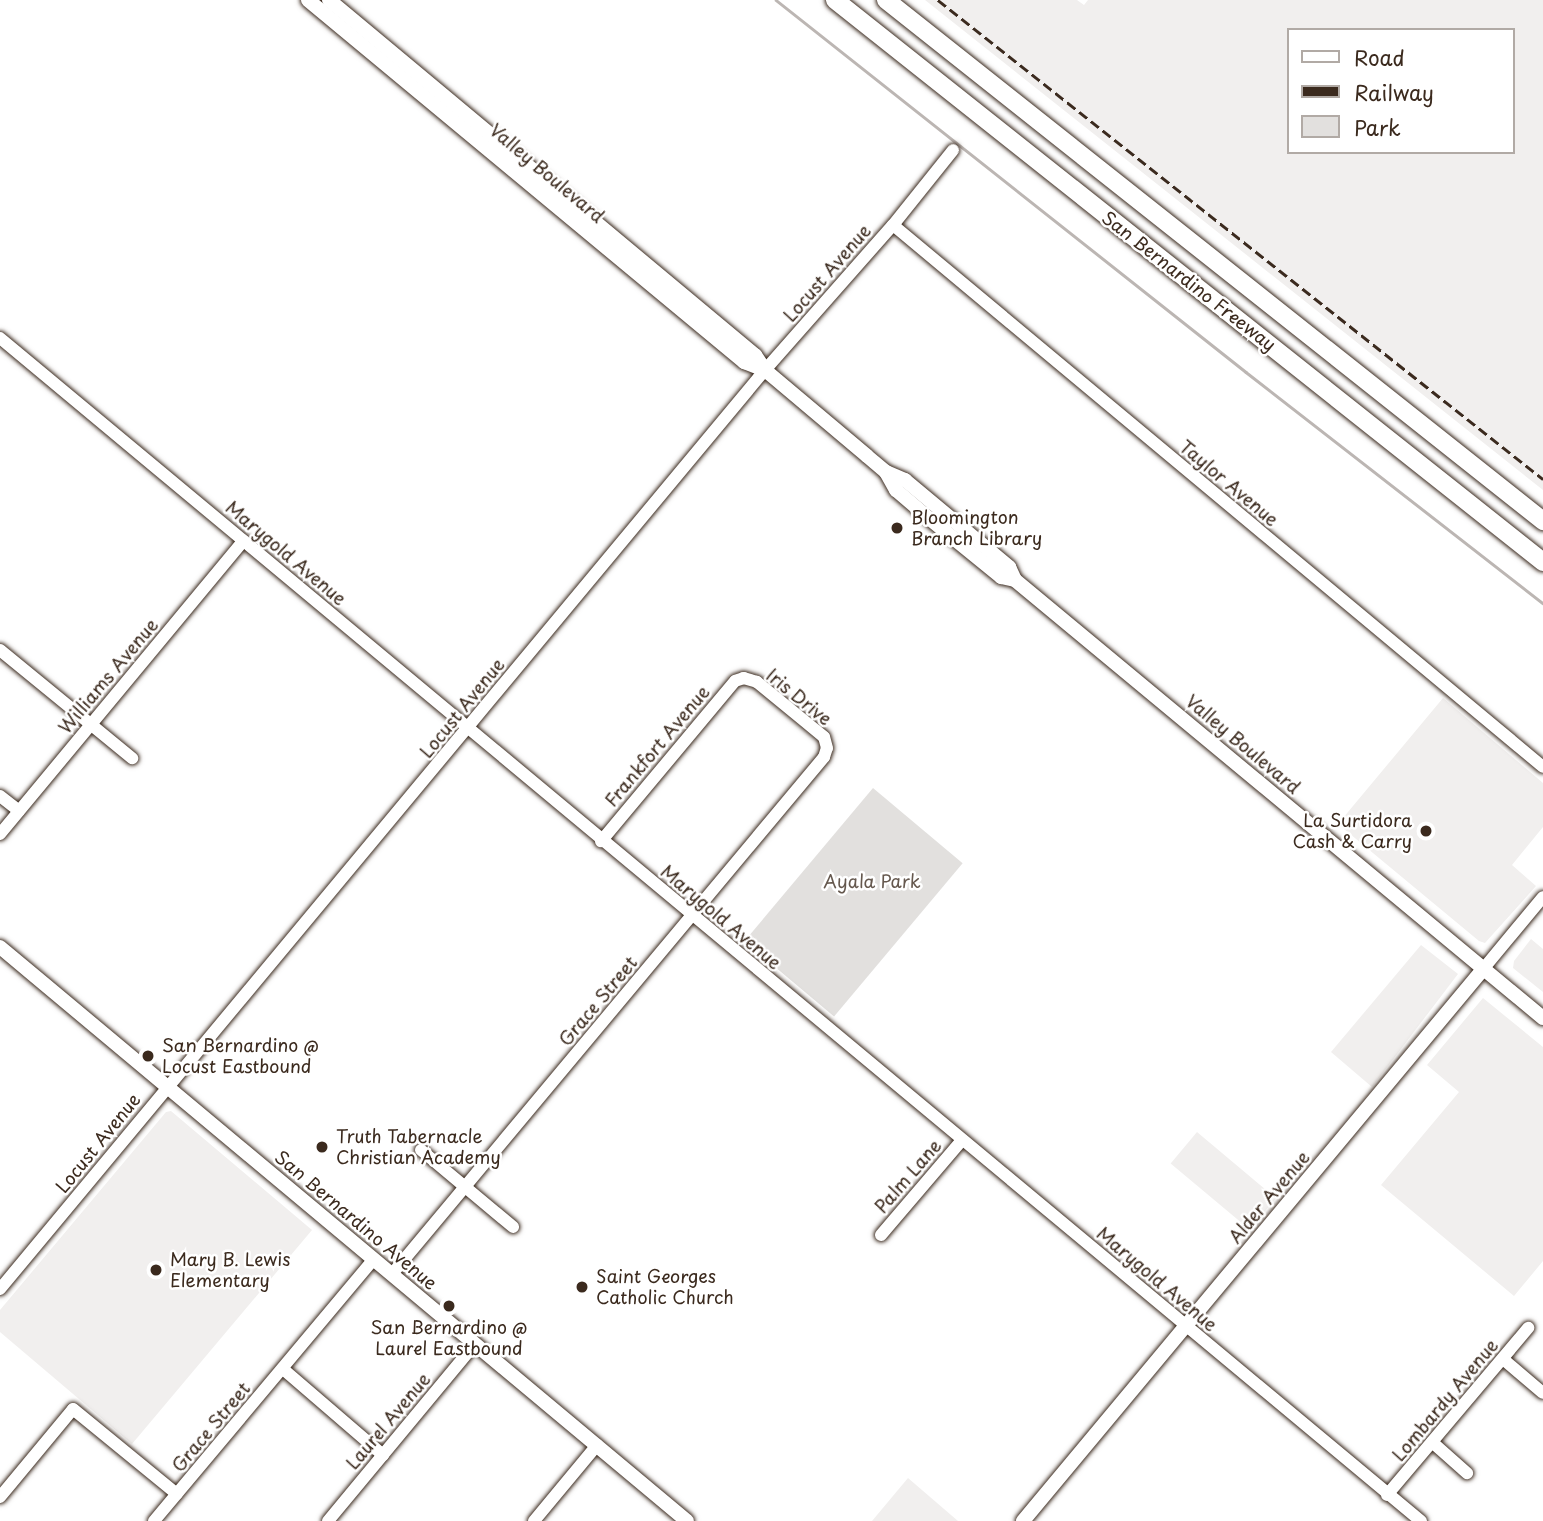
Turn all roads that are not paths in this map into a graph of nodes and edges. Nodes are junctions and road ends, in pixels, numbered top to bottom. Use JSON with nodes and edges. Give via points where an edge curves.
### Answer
{"nodes":[{"id":1,"x":308,"y":0,"type":"edge"},
{"id":2,"x":329,"y":0,"type":"edge"},
{"id":3,"x":835,"y":0,"type":"edge"},
{"id":4,"x":886,"y":0,"type":"edge"},
{"id":5,"x":953,"y":150,"type":"dead end"},
{"id":6,"x":893,"y":225,"type":"junction"},
{"id":7,"x":0,"y":338,"type":"edge"},
{"id":8,"x":765,"y":370,"type":"junction"},
{"id":9,"x":1543,"y":521,"type":"edge"},
{"id":10,"x":243,"y":541,"type":"junction"},
{"id":11,"x":1543,"y":562,"type":"edge"},
{"id":12,"x":0,"y":650,"type":"edge"},
{"id":13,"x":744,"y":678,"type":"joint"},
{"id":14,"x":91,"y":724,"type":"junction"},
{"id":15,"x":468,"y":728,"type":"junction"},
{"id":16,"x":827,"y":748,"type":"joint"},
{"id":17,"x":132,"y":758,"type":"dead end"},
{"id":18,"x":1543,"y":767,"type":"edge"},
{"id":19,"x":0,"y":796,"type":"edge"},
{"id":20,"x":19,"y":811,"type":"junction"},
{"id":21,"x":0,"y":834,"type":"edge"},
{"id":22,"x":601,"y":841,"type":"junction"},
{"id":23,"x":1543,"y":897,"type":"edge"},
{"id":24,"x":692,"y":916,"type":"junction"},
{"id":25,"x":0,"y":947,"type":"edge"},
{"id":26,"x":1484,"y":968,"type":"junction"},
{"id":27,"x":1543,"y":1018,"type":"edge"},
{"id":28,"x":167,"y":1087,"type":"junction"},
{"id":29,"x":962,"y":1140,"type":"junction"},
{"id":30,"x":421,"y":1150,"type":"dead end"},
{"id":31,"x":465,"y":1188,"type":"junction"},
{"id":32,"x":513,"y":1227,"type":"dead end"},
{"id":33,"x":881,"y":1235,"type":"dead end"},
{"id":34,"x":374,"y":1259,"type":"junction"},
{"id":35,"x":392,"y":1274,"type":"junction"},
{"id":36,"x":0,"y":1289,"type":"edge"},
{"id":37,"x":1186,"y":1326,"type":"junction"},
{"id":38,"x":1528,"y":1328,"type":"dead end"},
{"id":39,"x":475,"y":1344,"type":"junction"},
{"id":40,"x":1503,"y":1359,"type":"junction"},
{"id":41,"x":283,"y":1369,"type":"junction"},
{"id":42,"x":1543,"y":1392,"type":"edge"},
{"id":43,"x":1432,"y":1442,"type":"junction"},
{"id":44,"x":597,"y":1445,"type":"junction"},
{"id":45,"x":383,"y":1455,"type":"junction"},
{"id":46,"x":1467,"y":1473,"type":"dead end"},
{"id":47,"x":177,"y":1494,"type":"junction"},
{"id":48,"x":1387,"y":1494,"type":"junction"},
{"id":49,"x":0,"y":1497,"type":"edge"},
{"id":50,"x":1412,"y":1518,"type":"edge"},
{"id":51,"x":154,"y":1521,"type":"edge"},
{"id":52,"x":328,"y":1521,"type":"edge"},
{"id":53,"x":534,"y":1521,"type":"edge"},
{"id":54,"x":687,"y":1521,"type":"edge"},
{"id":55,"x":1023,"y":1521,"type":"edge"}],
"edges":[{"from":1,"to":8,"type":"main road","name":"Valley Boulevard","via":[[744,362]]},
{"from":2,"to":8,"type":"main road","name":"Valley Boulevard","via":[[755,355]]},
{"from":3,"to":11,"type":"highway","name":"San Bernardino Freeway"},
{"from":4,"to":9,"type":"highway","name":"San Bernardino Freeway"},
{"from":5,"to":6,"type":"street","name":"Locust Avenue"},
{"from":6,"to":8,"type":"street","name":"Locust Avenue"},
{"from":6,"to":18,"type":"street","name":"Taylor Avenue"},
{"from":7,"to":10,"type":"street","name":"Marygold Avenue"},
{"from":8,"to":15,"type":"street","name":"Locust Avenue"},
{"from":8,"to":26,"type":"main road","name":"Valley Boulevard","via":[[886,472],[896,490],[936,524],[1001,578],[1015,580]]},
{"from":10,"to":14,"type":"street","name":"Williams Avenue"},
{"from":10,"to":15,"type":"street","name":"Marygold Avenue"},
{"from":12,"to":14,"type":"street"},
{"from":13,"to":16,"type":"street","name":"Iris Drive","via":[[757,682],[824,737]]},
{"from":13,"to":22,"type":"street","name":"Frankfort Avenue","via":[[728,688]]},
{"from":14,"to":17,"type":"street"},
{"from":14,"to":20,"type":"street","name":"Williams Avenue"},
{"from":15,"to":22,"type":"street","name":"Marygold Avenue"},
{"from":15,"to":28,"type":"street","name":"Locust Avenue"},
{"from":16,"to":24,"type":"street","name":"Grace Street"},
{"from":19,"to":20,"type":"street"},
{"from":20,"to":21,"type":"street","name":"Williams Avenue"},
{"from":22,"to":24,"type":"street","name":"Marygold Avenue"},
{"from":23,"to":26,"type":"street","name":"Alder Avenue"},
{"from":24,"to":29,"type":"street","name":"Marygold Avenue"},
{"from":24,"to":31,"type":"street","name":"Grace Street"},
{"from":25,"to":28,"type":"main road","name":"San Bernardino Avenue"},
{"from":26,"to":27,"type":"main road","name":"Valley Boulevard"},
{"from":26,"to":37,"type":"main road","name":"Alder Avenue"},
{"from":28,"to":34,"type":"main road","name":"San Bernardino Avenue"},
{"from":28,"to":36,"type":"street","name":"Locust Avenue"},
{"from":29,"to":33,"type":"street","name":"Palm Lane"},
{"from":29,"to":37,"type":"street","name":"Marygold Avenue"},
{"from":30,"to":31,"type":"street"},
{"from":31,"to":32,"type":"street"},
{"from":31,"to":35,"type":"street","name":"Grace Street"},
{"from":34,"to":35,"type":"main road","name":"San Bernardino Avenue"},
{"from":34,"to":41,"type":"street","name":"Grace Street"},
{"from":35,"to":39,"type":"main road","name":"San Bernardino Avenue"},
{"from":37,"to":48,"type":"street","name":"Marygold Avenue"},
{"from":37,"to":55,"type":"main road","name":"Alder Avenue"},
{"from":38,"to":40,"type":"street","name":"Lombardy Avenue"},
{"from":39,"to":44,"type":"main road","name":"San Bernardino Avenue"},
{"from":39,"to":45,"type":"street","name":"Laurel Avenue"},
{"from":40,"to":42,"type":"street"},
{"from":40,"to":43,"type":"street","name":"Lombardy Avenue"},
{"from":41,"to":45,"type":"street"},
{"from":41,"to":47,"type":"street","name":"Grace Street"},
{"from":43,"to":46,"type":"street"},
{"from":43,"to":48,"type":"street","name":"Lombardy Avenue"},
{"from":44,"to":53,"type":"street"},
{"from":44,"to":54,"type":"main road","name":"San Bernardino Avenue"},
{"from":45,"to":52,"type":"street","name":"Laurel Avenue"},
{"from":47,"to":49,"type":"street","via":[[74,1409]]},
{"from":47,"to":51,"type":"street","name":"Grace Street"},
{"from":48,"to":50,"type":"street","name":"Marygold Avenue"}]}
